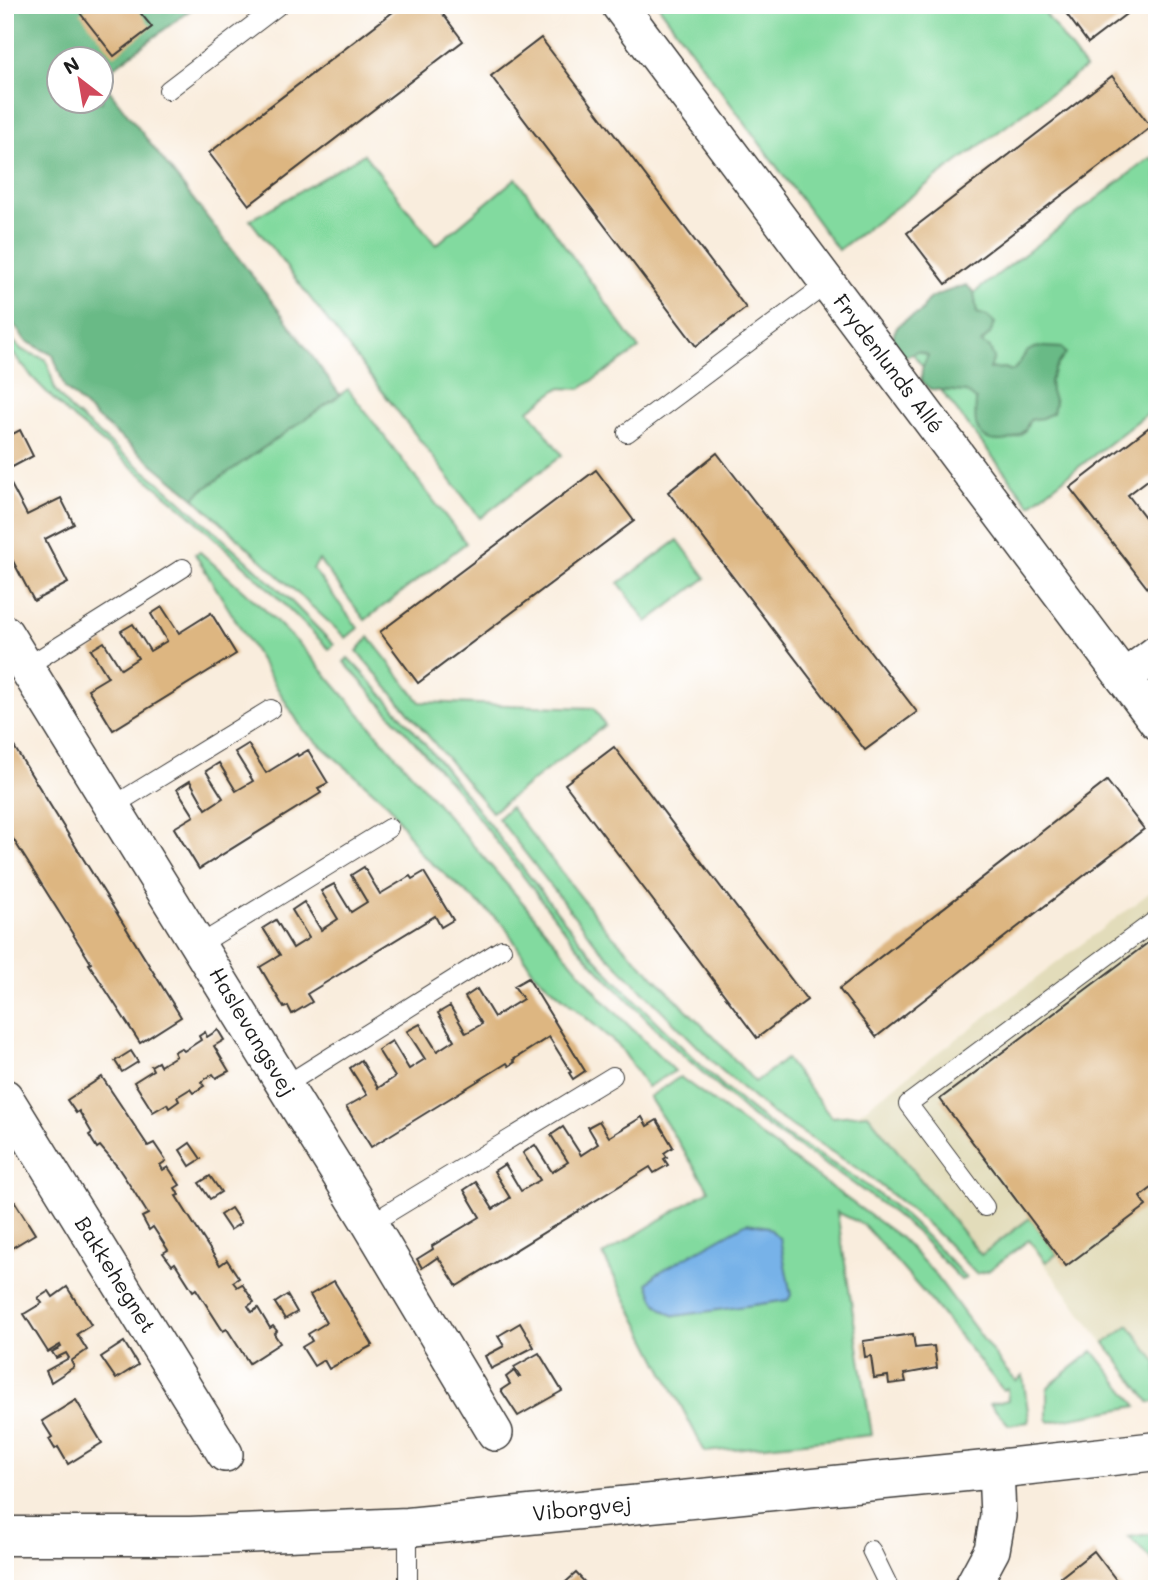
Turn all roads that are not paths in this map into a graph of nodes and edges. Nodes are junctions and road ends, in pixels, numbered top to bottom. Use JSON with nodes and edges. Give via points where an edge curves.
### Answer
{"nodes":[{"id":1,"x":279,"y":5,"type":"edge"},
{"id":2,"x":619,"y":5,"type":"edge"},
{"id":3,"x":168,"y":90,"type":"dead end"},
{"id":4,"x":828,"y":283,"type":"junction"},
{"id":5,"x":627,"y":433,"type":"dead end"},
{"id":6,"x":183,"y":568,"type":"dead end"},
{"id":7,"x":5,"y":634,"type":"edge"},
{"id":8,"x":1157,"y":653,"type":"edge"},
{"id":9,"x":26,"y":667,"type":"junction"},
{"id":10,"x":1124,"y":678,"type":"junction"},
{"id":11,"x":271,"y":709,"type":"dead end"},
{"id":12,"x":1157,"y":722,"type":"edge"},
{"id":13,"x":113,"y":806,"type":"junction"},
{"id":14,"x":389,"y":828,"type":"dead end"},
{"id":15,"x":1157,"y":919,"type":"edge"},
{"id":16,"x":199,"y":945,"type":"junction"},
{"id":17,"x":502,"y":949,"type":"dead end"},
{"id":18,"x":613,"y":1076,"type":"dead end"},
{"id":19,"x":284,"y":1086,"type":"junction"},
{"id":20,"x":5,"y":1097,"type":"edge"},
{"id":21,"x":985,"y":1207,"type":"dead end"},
{"id":22,"x":370,"y":1224,"type":"junction"},
{"id":23,"x":495,"y":1433,"type":"dead end"},
{"id":24,"x":1157,"y":1451,"type":"edge"},
{"id":25,"x":225,"y":1454,"type":"dead end"},
{"id":26,"x":996,"y":1469,"type":"junction"},
{"id":27,"x":408,"y":1527,"type":"junction"},
{"id":28,"x":5,"y":1535,"type":"edge"},
{"id":29,"x":871,"y":1550,"type":"dead end"},
{"id":30,"x":408,"y":1589,"type":"edge"},
{"id":31,"x":891,"y":1589,"type":"edge"},
{"id":32,"x":971,"y":1589,"type":"edge"}],
"edges":[{"from":1,"to":3,"type":"lane"},
{"from":2,"to":4,"type":"street","name":"Frydenlunds Allé"},
{"from":4,"to":5,"type":"lane"},
{"from":4,"to":10,"type":"street","name":"Frydenlunds Allé"},
{"from":6,"to":9,"type":"lane"},
{"from":7,"to":9,"type":"street","name":"Haslevangsvej"},
{"from":8,"to":10,"type":"street"},
{"from":9,"to":13,"type":"street","name":"Haslevangsvej"},
{"from":10,"to":12,"type":"street","name":"Frydenlunds Allé"},
{"from":11,"to":13,"type":"lane"},
{"from":13,"to":16,"type":"street","name":"Haslevangsvej"},
{"from":14,"to":16,"type":"lane"},
{"from":15,"to":21,"type":"lane","via":[[908,1104]]},
{"from":16,"to":19,"type":"street","name":"Haslevangsvej"},
{"from":17,"to":19,"type":"lane"},
{"from":18,"to":22,"type":"lane"},
{"from":19,"to":22,"type":"street","name":"Haslevangsvej"},
{"from":20,"to":25,"type":"street","name":"Bakkehegnet"},
{"from":22,"to":23,"type":"street","name":"Haslevangsvej"},
{"from":24,"to":26,"type":"street","name":"Viborgvej"},
{"from":26,"to":27,"type":"street","name":"Viborgvej"},
{"from":26,"to":32,"type":"street","via":[[998,1516],[992,1550]]},
{"from":27,"to":28,"type":"street","name":"Viborgvej","via":[[190,1536]]},
{"from":27,"to":30,"type":"lane"},
{"from":29,"to":31,"type":"lane"}]}
